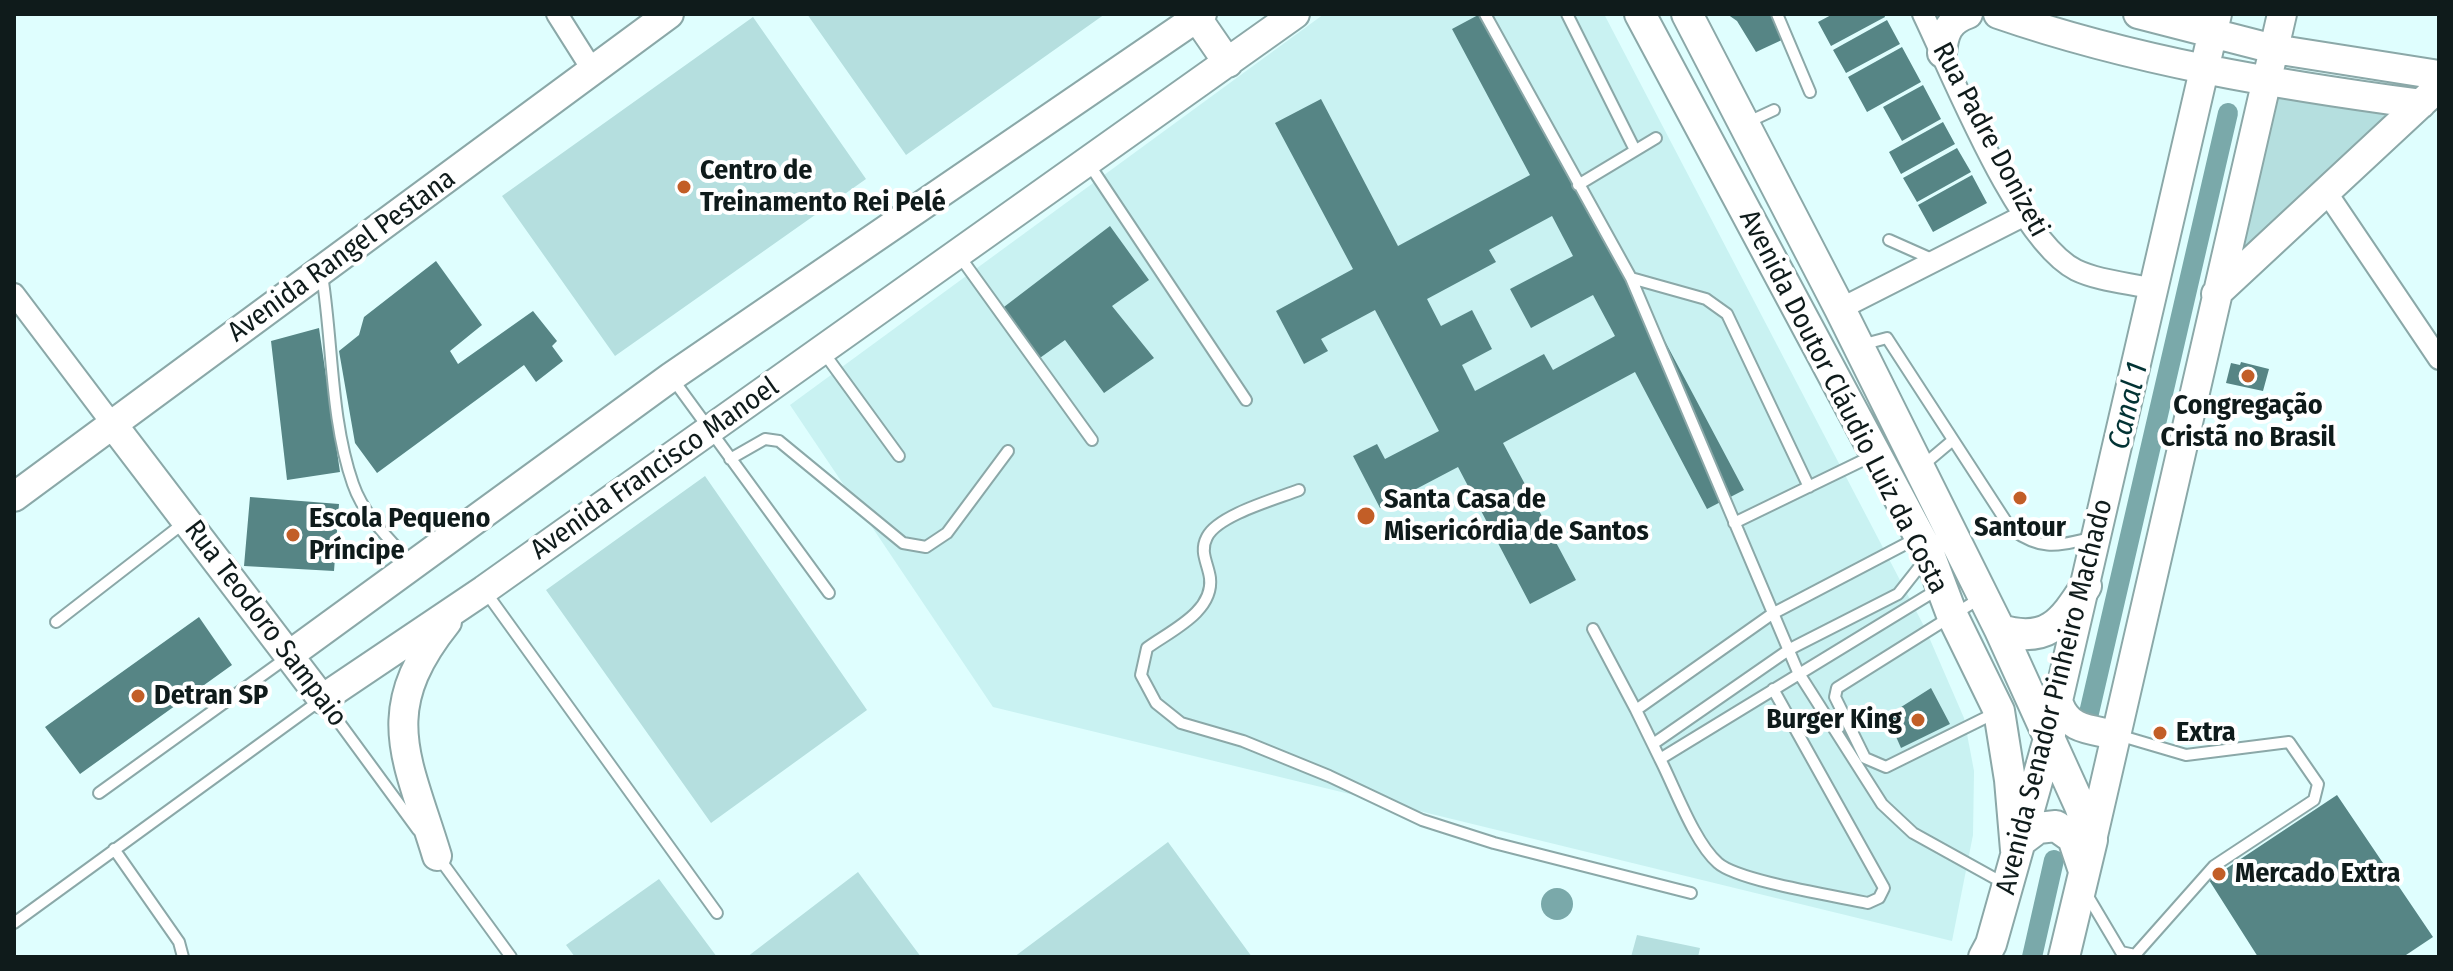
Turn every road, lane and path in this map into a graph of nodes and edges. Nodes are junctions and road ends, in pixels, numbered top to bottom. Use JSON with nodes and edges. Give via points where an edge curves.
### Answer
{"nodes":[{"id":1,"x":557,"y":14,"type":"edge"},
{"id":2,"x":669,"y":14,"type":"edge"},
{"id":3,"x":1295,"y":14,"type":"edge"},
{"id":4,"x":1485,"y":14,"type":"edge"},
{"id":5,"x":1567,"y":14,"type":"edge"},
{"id":6,"x":1640,"y":14,"type":"edge"},
{"id":7,"x":1777,"y":14,"type":"edge"},
{"id":8,"x":1923,"y":14,"type":"edge"},
{"id":9,"x":1968,"y":14,"type":"edge"},
{"id":10,"x":1998,"y":14,"type":"edge"},
{"id":11,"x":2138,"y":14,"type":"edge"},
{"id":12,"x":2282,"y":14,"type":"edge"},
{"id":13,"x":1199,"y":18,"type":"edge"},
{"id":14,"x":1695,"y":22,"type":"edge"},
{"id":15,"x":2215,"y":23,"type":"edge"},
{"id":16,"x":2274,"y":49,"type":"junction"},
{"id":17,"x":1942,"y":53,"type":"junction"},
{"id":18,"x":1225,"y":58,"type":"junction"},
{"id":19,"x":2204,"y":68,"type":"junction"},
{"id":20,"x":593,"y":71,"type":"junction"},
{"id":21,"x":2439,"y":75,"type":"edge"},
{"id":22,"x":2266,"y":83,"type":"junction"},
{"id":23,"x":1810,"y":92,"type":"dead end"},
{"id":24,"x":2430,"y":95,"type":"edge"},
{"id":25,"x":1774,"y":110,"type":"dead end"},
{"id":26,"x":1745,"y":124,"type":"junction"},
{"id":27,"x":1656,"y":138,"type":"dead end"},
{"id":28,"x":1635,"y":150,"type":"junction"},
{"id":29,"x":1088,"y":162,"type":"junction"},
{"id":30,"x":1578,"y":185,"type":"junction"},
{"id":31,"x":2327,"y":193,"type":"junction"},
{"id":32,"x":2023,"y":216,"type":"junction"},
{"id":33,"x":1889,"y":240,"type":"dead end"},
{"id":34,"x":957,"y":253,"type":"junction"},
{"id":35,"x":1935,"y":260,"type":"junction"},
{"id":36,"x":321,"y":272,"type":"junction"},
{"id":37,"x":1631,"y":278,"type":"junction"},
{"id":38,"x":2154,"y":289,"type":"junction"},
{"id":39,"x":14,"y":294,"type":"edge"},
{"id":40,"x":2216,"y":294,"type":"junction"},
{"id":41,"x":1840,"y":309,"type":"junction"},
{"id":42,"x":1859,"y":346,"type":"junction"},
{"id":43,"x":823,"y":351,"type":"junction"},
{"id":44,"x":2439,"y":359,"type":"edge"},
{"id":45,"x":677,"y":385,"type":"junction"},
{"id":46,"x":1246,"y":400,"type":"dead end"},
{"id":47,"x":704,"y":422,"type":"junction"},
{"id":48,"x":113,"y":425,"type":"junction"},
{"id":49,"x":1092,"y":440,"type":"dead end"},
{"id":50,"x":1953,"y":440,"type":"junction"},
{"id":51,"x":1891,"y":448,"type":"junction"},
{"id":52,"x":1008,"y":451,"type":"dead end"},
{"id":53,"x":899,"y":456,"type":"dead end"},
{"id":54,"x":730,"y":459,"type":"junction"},
{"id":55,"x":1920,"y":468,"type":"junction"},
{"id":56,"x":1809,"y":487,"type":"junction"},
{"id":57,"x":1299,"y":490,"type":"dead end"},
{"id":58,"x":14,"y":497,"type":"edge"},
{"id":59,"x":187,"y":520,"type":"junction"},
{"id":60,"x":1734,"y":523,"type":"junction"},
{"id":61,"x":2097,"y":537,"type":"junction"},
{"id":62,"x":1924,"y":546,"type":"junction"},
{"id":63,"x":413,"y":565,"type":"junction"},
{"id":64,"x":2086,"y":586,"type":"junction"},
{"id":65,"x":829,"y":593,"type":"dead end"},
{"id":66,"x":1983,"y":596,"type":"junction"},
{"id":67,"x":473,"y":597,"type":"junction"},
{"id":68,"x":1947,"y":601,"type":"junction"},
{"id":69,"x":1772,"y":614,"type":"junction"},
{"id":70,"x":56,"y":622,"type":"dead end"},
{"id":71,"x":1593,"y":629,"type":"dead end"},
{"id":72,"x":2000,"y":630,"type":"junction"},
{"id":73,"x":1790,"y":649,"type":"junction"},
{"id":74,"x":1798,"y":672,"type":"junction"},
{"id":75,"x":304,"y":677,"type":"junction"},
{"id":76,"x":1773,"y":689,"type":"junction"},
{"id":77,"x":2059,"y":704,"type":"junction"},
{"id":78,"x":1636,"y":710,"type":"junction"},
{"id":79,"x":1999,"y":711,"type":"junction"},
{"id":80,"x":2050,"y":735,"type":"junction"},
{"id":81,"x":2116,"y":735,"type":"junction"},
{"id":82,"x":1653,"y":744,"type":"junction"},
{"id":83,"x":1660,"y":759,"type":"junction"},
{"id":84,"x":99,"y":793,"type":"dead end"},
{"id":85,"x":2092,"y":840,"type":"junction"},
{"id":86,"x":2017,"y":846,"type":"junction"},
{"id":87,"x":114,"y":849,"type":"junction"},
{"id":88,"x":437,"y":856,"type":"junction"},
{"id":89,"x":2083,"y":879,"type":"junction"},
{"id":90,"x":2007,"y":885,"type":"junction"},
{"id":91,"x":1691,"y":893,"type":"dead end"},
{"id":92,"x":717,"y":913,"type":"dead end"},
{"id":93,"x":14,"y":923,"type":"edge"},
{"id":94,"x":2071,"y":947,"type":"edge"},
{"id":95,"x":1988,"y":953,"type":"edge"},
{"id":96,"x":183,"y":957,"type":"edge"},
{"id":97,"x":511,"y":957,"type":"edge"}],
"edges":[{"from":1,"to":20,"type":"street"},
{"from":2,"to":20,"type":"street","name":"Avenida Rangel Pestana"},
{"from":3,"to":18,"type":"street","name":"Avenida Francisco Manoel"},
{"from":4,"to":30,"type":"lane"},
{"from":5,"to":28,"type":"lane"},
{"from":6,"to":51,"type":"main road","name":"Avenida Doutor Cláudio Luiz da Costa"},
{"from":7,"to":23,"type":"lane"},
{"from":8,"to":17,"type":"street","name":"Rua Padre Donizeti"},
{"from":9,"to":17,"type":"street","via":[[1946,30]]},
{"from":10,"to":19,"type":"street","via":[[2054,33]]},
{"from":11,"to":15,"type":"street"},
{"from":12,"to":16,"type":"street"},
{"from":13,"to":18,"type":"street"},
{"from":13,"to":45,"type":"street","name":"Avenida Francisco Manoel"},
{"from":14,"to":26,"type":"main road","name":"Avenida Doutor Cláudio Luiz da Costa"},
{"from":15,"to":16,"type":"street"},
{"from":15,"to":19,"type":"street","name":"Avenida Senador Pinheiro Machado"},
{"from":16,"to":21,"type":"street"},
{"from":16,"to":22,"type":"street"},
{"from":17,"to":32,"type":"street","name":"Rua Padre Donizeti"},
{"from":18,"to":29,"type":"street","name":"Avenida Francisco Manoel"},
{"from":19,"to":22,"type":"street"},
{"from":19,"to":38,"type":"street","name":"Avenida Senador Pinheiro Machado"},
{"from":20,"to":36,"type":"street","name":"Avenida Rangel Pestana"},
{"from":22,"to":24,"type":"street"},
{"from":22,"to":40,"type":"street"},
{"from":24,"to":31,"type":"street"},
{"from":25,"to":26,"type":"lane"},
{"from":26,"to":41,"type":"main road","name":"Avenida Doutor Cláudio Luiz da Costa"},
{"from":27,"to":28,"type":"lane"},
{"from":28,"to":30,"type":"lane"},
{"from":29,"to":34,"type":"street","name":"Avenida Francisco Manoel"},
{"from":29,"to":46,"type":"lane"},
{"from":30,"to":37,"type":"lane"},
{"from":31,"to":40,"type":"street"},
{"from":31,"to":44,"type":"street"},
{"from":32,"to":35,"type":"street"},
{"from":32,"to":38,"type":"street","name":"Rua Padre Donizeti","via":[[2047,248],[2075,269]]},
{"from":33,"to":35,"type":"lane"},
{"from":34,"to":43,"type":"street","name":"Avenida Francisco Manoel"},
{"from":34,"to":49,"type":"lane"},
{"from":35,"to":41,"type":"street"},
{"from":36,"to":48,"type":"street","name":"Avenida Rangel Pestana"},
{"from":36,"to":63,"type":"lane","via":[[353,485],[380,530]]},
{"from":37,"to":56,"type":"lane","via":[[1706,299],[1727,314]]},
{"from":37,"to":60,"type":"lane"},
{"from":38,"to":61,"type":"street","name":"Avenida Senador Pinheiro Machado"},
{"from":39,"to":48,"type":"street","name":"Rua Teodoro Sampaio"},
{"from":40,"to":81,"type":"street"},
{"from":41,"to":42,"type":"main road","name":"Avenida Doutor Cláudio Luiz da Costa"},
{"from":42,"to":50,"type":"lane","via":[[1887,338]]},
{"from":42,"to":51,"type":"main road","name":"Avenida Doutor Cláudio Luiz da Costa"},
{"from":43,"to":47,"type":"street","name":"Avenida Francisco Manoel"},
{"from":43,"to":53,"type":"lane"},
{"from":45,"to":47,"type":"lane"},
{"from":45,"to":63,"type":"street","name":"Avenida Francisco Manoel"},
{"from":47,"to":54,"type":"lane"},
{"from":47,"to":67,"type":"street","name":"Avenida Francisco Manoel"},
{"from":48,"to":58,"type":"street","name":"Avenida Rangel Pestana"},
{"from":48,"to":59,"type":"street","name":"Rua Teodoro Sampaio"},
{"from":50,"to":55,"type":"lane"},
{"from":50,"to":61,"type":"lane","via":[[2011,529],[2032,544],[2056,546]]},
{"from":51,"to":55,"type":"main road","name":"Avenida Doutor Cláudio Luiz da Costa"},
{"from":51,"to":56,"type":"lane"},
{"from":51,"to":62,"type":"main road","name":"Avenida Doutor Cláudio Luiz da Costa"},
{"from":52,"to":54,"type":"lane","via":[[947,533],[926,547],[903,543],[779,441],[765,439]]},
{"from":54,"to":65,"type":"lane"},
{"from":55,"to":66,"type":"main road","name":"Avenida Doutor Cláudio Luiz da Costa"},
{"from":56,"to":60,"type":"lane"},
{"from":57,"to":91,"type":"lane","via":[[1225,520],[1207,535],[1203,553],[1210,580],[1208,599],[1147,648],[1141,675],[1156,703],[1181,723],[1243,741],[1422,820]]},
{"from":59,"to":70,"type":"lane"},
{"from":59,"to":75,"type":"street","name":"Rua Teodoro Sampaio"},
{"from":60,"to":69,"type":"lane"},
{"from":61,"to":64,"type":"street","name":"Avenida Senador Pinheiro Machado"},
{"from":62,"to":68,"type":"main road","name":"Avenida Doutor Cláudio Luiz da Costa"},
{"from":62,"to":69,"type":"lane"},
{"from":62,"to":73,"type":"lane","via":[[1898,594]]},
{"from":63,"to":75,"type":"street","name":"Avenida Francisco Manoel"},
{"from":64,"to":72,"type":"main road","via":[[2047,632],[2016,635]]},
{"from":64,"to":77,"type":"street","name":"Avenida Senador Pinheiro Machado"},
{"from":66,"to":68,"type":"lane"},
{"from":66,"to":72,"type":"main road","name":"Avenida Doutor Cláudio Luiz da Costa"},
{"from":67,"to":75,"type":"street","name":"Avenida Francisco Manoel"},
{"from":67,"to":88,"type":"street","via":[[416,665],[403,708],[407,760]]},
{"from":67,"to":92,"type":"lane"},
{"from":68,"to":74,"type":"lane"},
{"from":68,"to":79,"type":"main road","name":"Avenida Doutor Cláudio Luiz da Costa"},
{"from":68,"to":79,"type":"lane","via":[[1837,688],[1835,697],[1865,758],[1886,767]]},
{"from":69,"to":73,"type":"lane"},
{"from":69,"to":78,"type":"lane"},
{"from":71,"to":78,"type":"lane"},
{"from":72,"to":80,"type":"main road","name":"Avenida Doutor Cláudio Luiz da Costa"},
{"from":73,"to":74,"type":"lane"},
{"from":73,"to":82,"type":"lane"},
{"from":74,"to":76,"type":"lane"},
{"from":74,"to":90,"type":"lane","via":[[1882,804],[1913,833]]},
{"from":75,"to":84,"type":"lane"},
{"from":75,"to":87,"type":"lane","name":"Avenida Francisco Manoel"},
{"from":75,"to":88,"type":"lane","name":"Rua Teodoro Sampaio"},
{"from":76,"to":83,"type":"lane"},
{"from":76,"to":83,"type":"lane","via":[[1884,888],[1879,898],[1868,903],[1719,865]]},
{"from":77,"to":80,"type":"street","name":"Avenida Senador Pinheiro Machado"},
{"from":77,"to":81,"type":"street","via":[[2072,725]]},
{"from":78,"to":82,"type":"lane"},
{"from":79,"to":86,"type":"main road","name":"Avenida Doutor Cláudio Luiz da Costa"},
{"from":80,"to":85,"type":"main road","name":"Avenida Doutor Cláudio Luiz da Costa"},
{"from":80,"to":86,"type":"main road","name":"Avenida Senador Pinheiro Machado"},
{"from":81,"to":85,"type":"street"},
{"from":81,"to":89,"type":"lane","via":[[2186,755],[2289,742],[2318,784],[2318,792],[2283,823],[2214,866],[2135,955],[2121,952]]},
{"from":82,"to":83,"type":"lane"},
{"from":85,"to":89,"type":"main road"},
{"from":86,"to":89,"type":"main road","via":[[2038,828],[2056,826],[2073,838]]},
{"from":86,"to":90,"type":"main road","name":"Avenida Senador Pinheiro Machado"},
{"from":87,"to":93,"type":"lane","name":"Avenida Francisco Manoel"},
{"from":87,"to":96,"type":"lane","via":[[179,942]]},
{"from":88,"to":97,"type":"lane","name":"Rua Teodoro Sampaio"},
{"from":89,"to":94,"type":"main road"},
{"from":90,"to":95,"type":"main road","name":"Avenida Senador Pinheiro Machado"}]}
